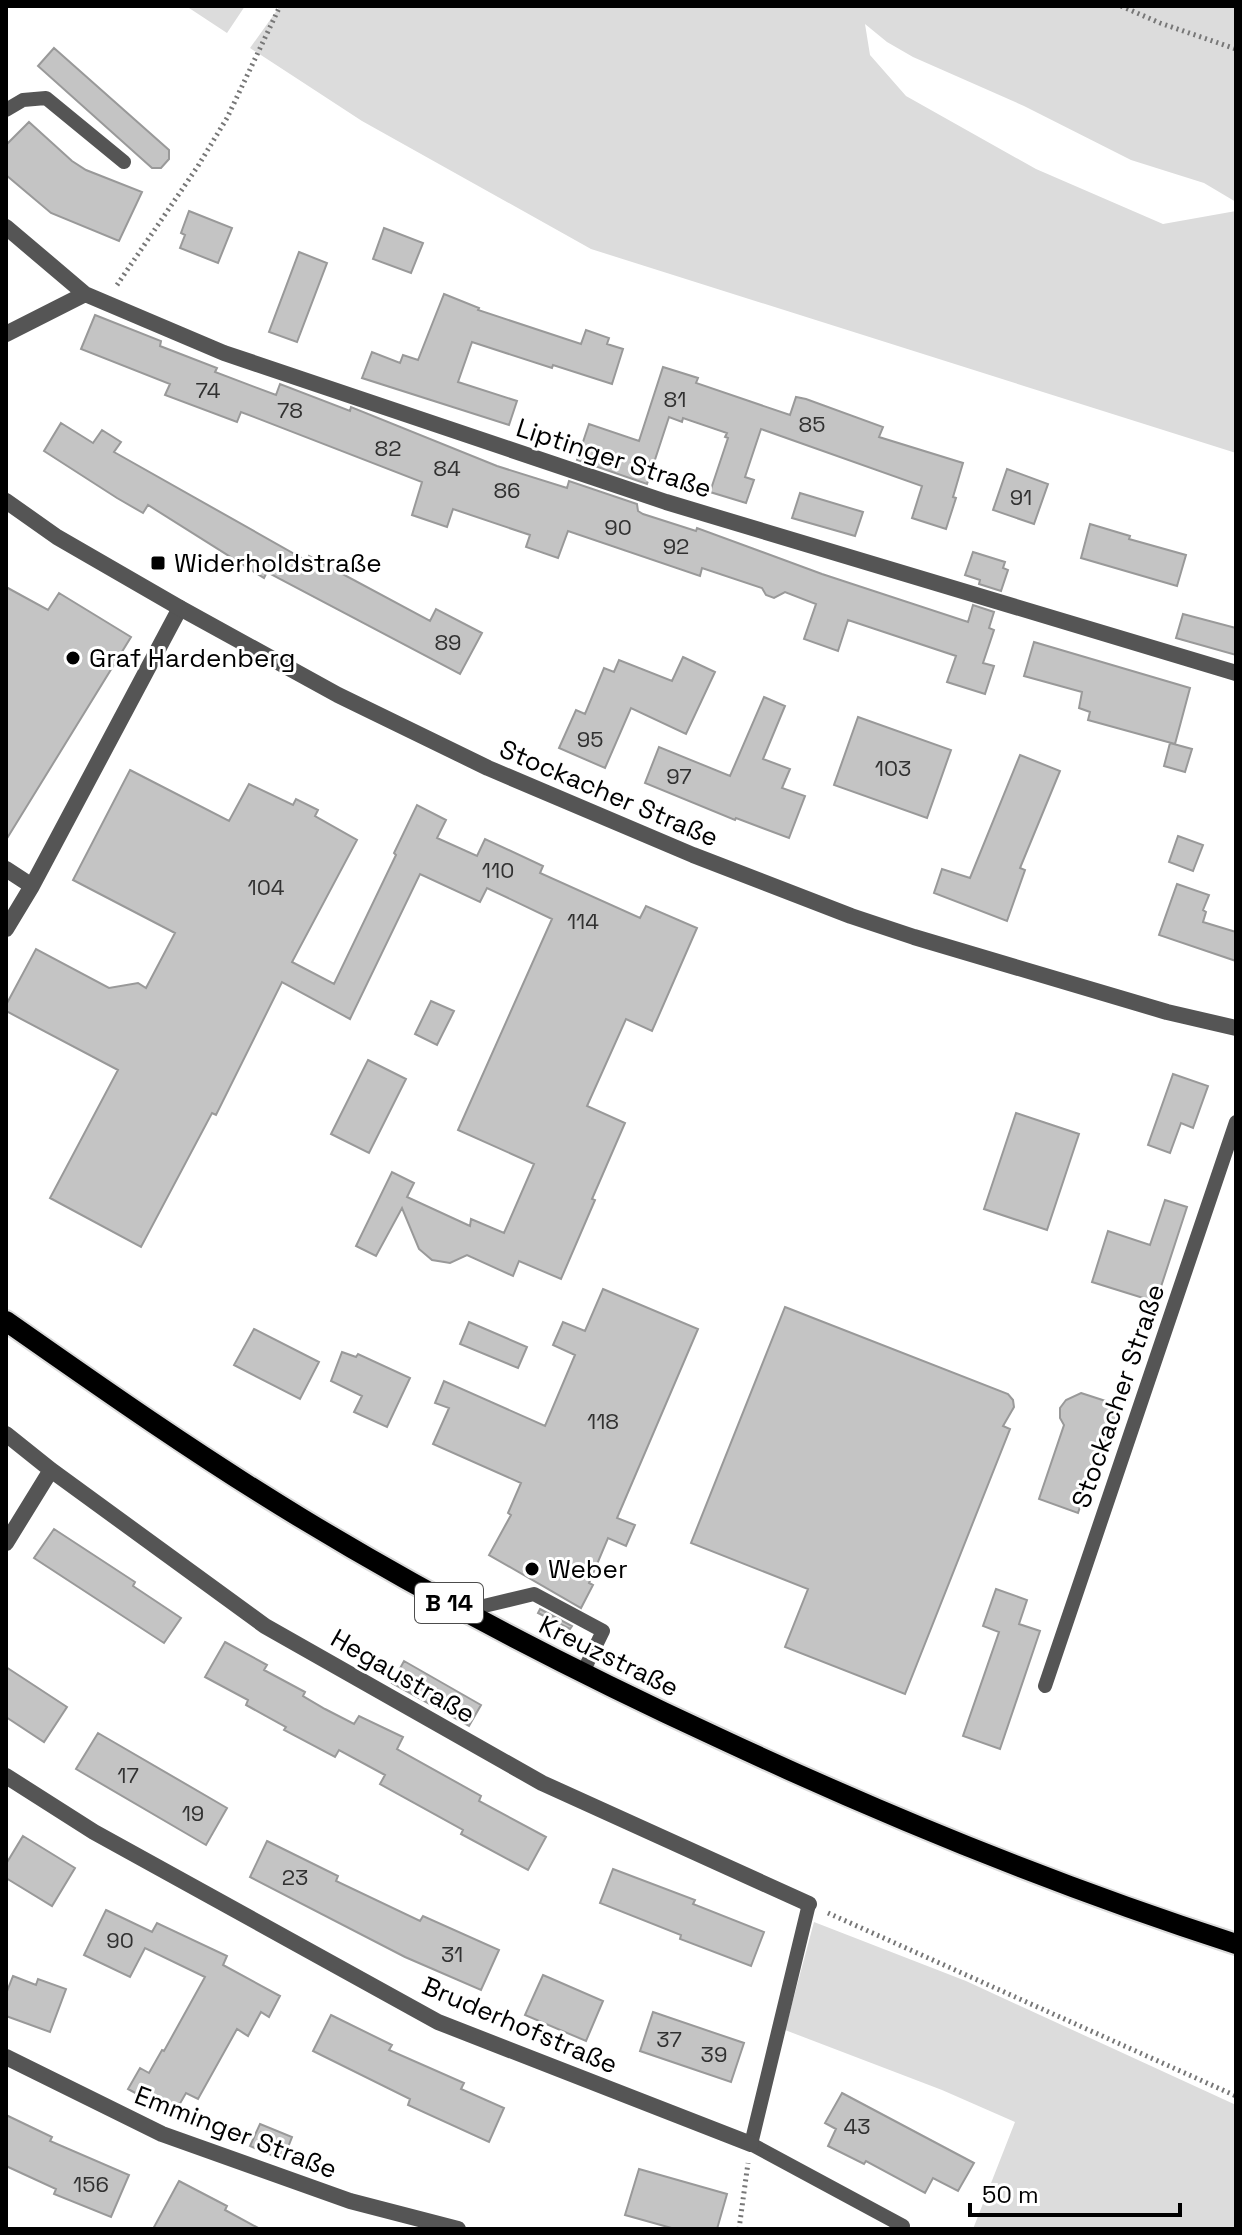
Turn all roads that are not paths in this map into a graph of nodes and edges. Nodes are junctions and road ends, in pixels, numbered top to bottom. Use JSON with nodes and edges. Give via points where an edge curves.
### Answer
{"nodes":[{"id":1,"x":6,"y":110,"type":"edge"},
{"id":2,"x":124,"y":162,"type":"dead end"},
{"id":3,"x":6,"y":227,"type":"edge"},
{"id":4,"x":85,"y":294,"type":"junction"},
{"id":5,"x":6,"y":334,"type":"edge"},
{"id":6,"x":6,"y":501,"type":"edge"},
{"id":7,"x":180,"y":608,"type":"junction"},
{"id":8,"x":1236,"y":673,"type":"edge"},
{"id":9,"x":6,"y":869,"type":"edge"},
{"id":10,"x":32,"y":886,"type":"junction"},
{"id":11,"x":6,"y":929,"type":"edge"},
{"id":12,"x":1236,"y":1028,"type":"edge"},
{"id":13,"x":1236,"y":1122,"type":"edge"},
{"id":14,"x":6,"y":1321,"type":"edge"},
{"id":15,"x":6,"y":1434,"type":"edge"},
{"id":16,"x":51,"y":1470,"type":"junction"},
{"id":17,"x":6,"y":1543,"type":"edge"},
{"id":18,"x":463,"y":1611,"type":"junction"},
{"id":19,"x":582,"y":1674,"type":"junction"},
{"id":20,"x":1045,"y":1686,"type":"dead end"},
{"id":21,"x":6,"y":1776,"type":"edge"},
{"id":22,"x":809,"y":1904,"type":"joint"},
{"id":23,"x":1236,"y":1944,"type":"edge"},
{"id":24,"x":6,"y":2057,"type":"edge"},
{"id":25,"x":751,"y":2144,"type":"junction"},
{"id":26,"x":903,"y":2226,"type":"dead end"},
{"id":27,"x":458,"y":2229,"type":"edge"}],
"edges":[{"from":1,"to":2,"type":"lane","via":[[23,100],[46,98]]},
{"from":3,"to":4,"type":"street","name":"Liptinger Straße"},
{"from":4,"to":5,"type":"street"},
{"from":4,"to":8,"type":"street","name":"Liptinger Straße","via":[[224,353],[666,502]]},
{"from":6,"to":7,"type":"street","name":"Stockacher Straße"},
{"from":7,"to":10,"type":"street"},
{"from":7,"to":12,"type":"street","name":"Stockacher Straße","via":[[338,695],[488,768],[753,879],[914,937]]},
{"from":9,"to":10,"type":"street"},
{"from":10,"to":11,"type":"street"},
{"from":13,"to":20,"type":"lane","name":"Stockacher Straße"},
{"from":14,"to":18,"type":"main road","name":"Kreuzstraße","number":"B 14","via":[[300,1517]]},
{"from":15,"to":16,"type":"street","name":"Hegaustraße"},
{"from":16,"to":17,"type":"street"},
{"from":16,"to":22,"type":"street","name":"Hegaustraße","via":[[265,1626],[542,1783]]},
{"from":18,"to":19,"type":"main road","name":"Kreuzstraße","number":"B 14"},
{"from":18,"to":19,"type":"lane","via":[[534,1594],[603,1631]]},
{"from":19,"to":23,"type":"main road","name":"Kreuzstraße","number":"B 14","via":[[834,1792],[968,1848]]},
{"from":21,"to":25,"type":"street","name":"Bruderhofstraße","via":[[94,1832],[438,2022]]},
{"from":22,"to":25,"type":"lane"},
{"from":24,"to":27,"type":"street","name":"Emminger Straße","via":[[162,2134],[350,2201]]},
{"from":25,"to":26,"type":"lane","name":"Bruderhofstraße"}]}
